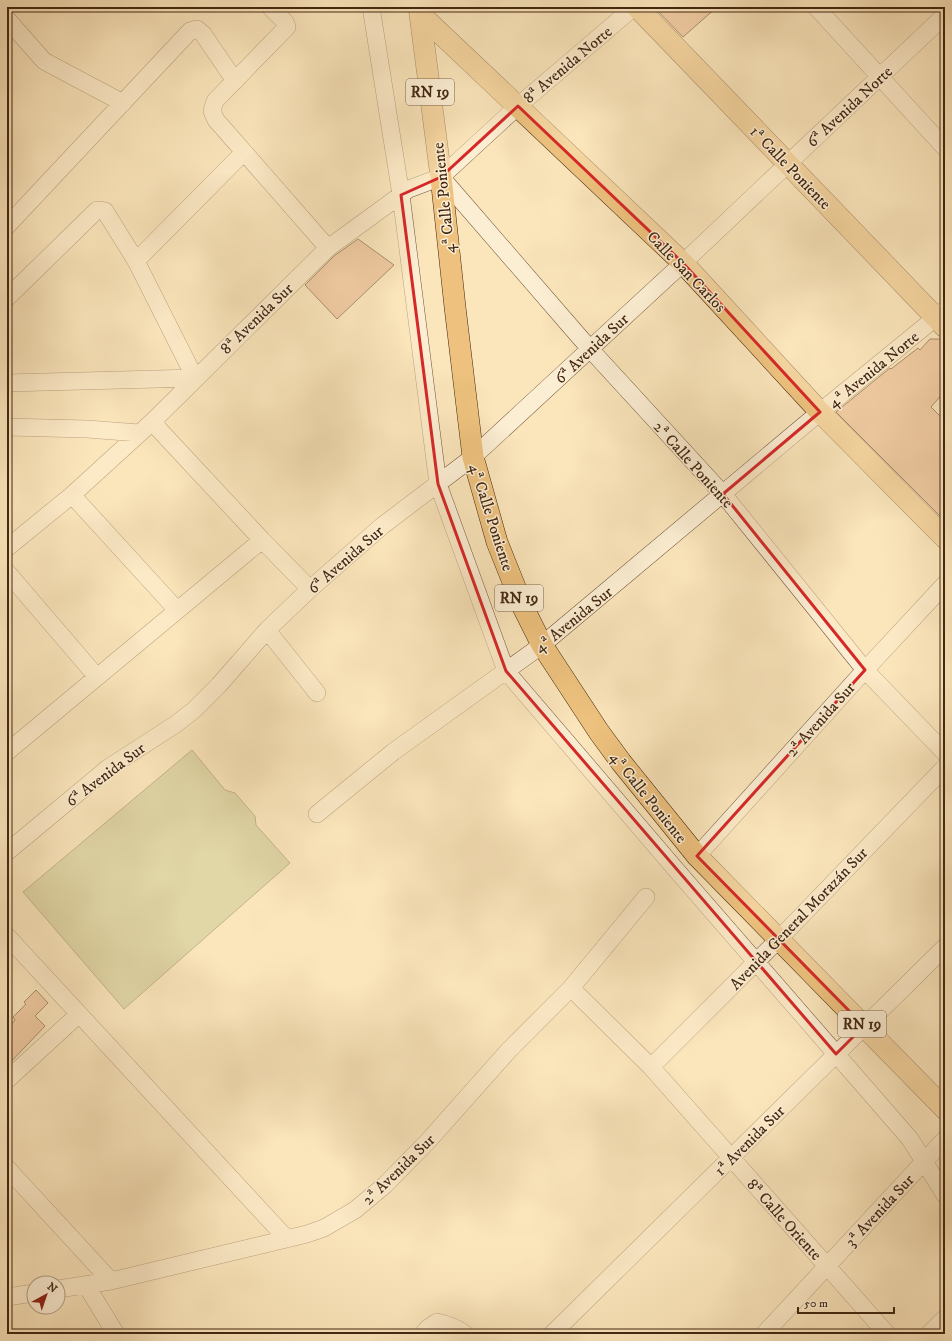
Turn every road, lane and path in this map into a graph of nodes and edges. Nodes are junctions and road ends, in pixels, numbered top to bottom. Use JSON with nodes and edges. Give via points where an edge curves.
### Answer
{"nodes":[{"id":1,"x":270,"y":7,"type":"edge"},
{"id":2,"x":371,"y":7,"type":"edge"},
{"id":3,"x":636,"y":7,"type":"edge"},
{"id":4,"x":816,"y":7,"type":"edge"},
{"id":5,"x":419,"y":10,"type":"edge"},
{"id":6,"x":945,"y":15,"type":"edge"},
{"id":7,"x":7,"y":19,"type":"edge"},
{"id":8,"x":880,"y":77,"type":"junction"},
{"id":9,"x":235,"y":81,"type":"junction"},
{"id":10,"x":123,"y":103,"type":"junction"},
{"id":11,"x":518,"y":106,"type":"junction"},
{"id":12,"x":945,"y":148,"type":"edge"},
{"id":13,"x":244,"y":152,"type":"junction"},
{"id":14,"x":788,"y":163,"type":"junction"},
{"id":15,"x":441,"y":177,"type":"junction"},
{"id":16,"x":401,"y":195,"type":"junction"},
{"id":17,"x":7,"y":226,"type":"edge"},
{"id":18,"x":328,"y":248,"type":"junction"},
{"id":19,"x":136,"y":261,"type":"junction"},
{"id":20,"x":683,"y":263,"type":"junction"},
{"id":21,"x":7,"y":298,"type":"edge"},
{"id":22,"x":942,"y":318,"type":"edge"},
{"id":23,"x":590,"y":349,"type":"junction"},
{"id":24,"x":195,"y":378,"type":"junction"},
{"id":25,"x":7,"y":383,"type":"edge"},
{"id":26,"x":820,"y":412,"type":"junction"},
{"id":27,"x":152,"y":422,"type":"junction"},
{"id":28,"x":7,"y":427,"type":"edge"},
{"id":29,"x":139,"y":433,"type":"junction"},
{"id":30,"x":473,"y":458,"type":"junction"},
{"id":31,"x":438,"y":484,"type":"junction"},
{"id":32,"x":723,"y":494,"type":"junction"},
{"id":33,"x":72,"y":495,"type":"junction"},
{"id":34,"x":945,"y":538,"type":"edge"},
{"id":35,"x":262,"y":540,"type":"junction"},
{"id":36,"x":7,"y":548,"type":"edge"},
{"id":37,"x":7,"y":572,"type":"edge"},
{"id":38,"x":945,"y":584,"type":"edge"},
{"id":39,"x":310,"y":589,"type":"junction"},
{"id":40,"x":177,"y":610,"type":"junction"},
{"id":41,"x":267,"y":630,"type":"junction"},
{"id":42,"x":542,"y":645,"type":"junction"},
{"id":43,"x":865,"y":670,"type":"junction"},
{"id":44,"x":506,"y":671,"type":"junction"},
{"id":45,"x":97,"y":677,"type":"junction"},
{"id":46,"x":317,"y":693,"type":"dead end"},
{"id":47,"x":7,"y":752,"type":"edge"},
{"id":48,"x":945,"y":752,"type":"edge"},
{"id":49,"x":945,"y":767,"type":"edge"},
{"id":50,"x":317,"y":814,"type":"dead end"},
{"id":51,"x":7,"y":852,"type":"edge"},
{"id":52,"x":697,"y":856,"type":"junction"},
{"id":53,"x":646,"y":897,"type":"dead end"},
{"id":54,"x":7,"y":936,"type":"edge"},
{"id":55,"x":779,"y":938,"type":"junction"},
{"id":56,"x":945,"y":947,"type":"edge"},
{"id":57,"x":756,"y":962,"type":"junction"},
{"id":58,"x":571,"y":988,"type":"junction"},
{"id":59,"x":79,"y":1014,"type":"junction"},
{"id":60,"x":864,"y":1026,"type":"junction"},
{"id":61,"x":836,"y":1054,"type":"junction"},
{"id":62,"x":651,"y":1067,"type":"junction"},
{"id":63,"x":7,"y":1080,"type":"edge"},
{"id":64,"x":945,"y":1109,"type":"edge"},
{"id":65,"x":945,"y":1139,"type":"edge"},
{"id":66,"x":731,"y":1158,"type":"junction"},
{"id":67,"x":924,"y":1162,"type":"junction"},
{"id":68,"x":7,"y":1168,"type":"edge"},
{"id":69,"x":945,"y":1195,"type":"edge"},
{"id":70,"x":287,"y":1239,"type":"junction"},
{"id":71,"x":827,"y":1266,"type":"junction"},
{"id":72,"x":111,"y":1282,"type":"junction"},
{"id":73,"x":86,"y":1285,"type":"junction"},
{"id":74,"x":66,"y":1288,"type":"edge"},
{"id":75,"x":26,"y":1293,"type":"edge"},
{"id":76,"x":7,"y":1297,"type":"edge"},
{"id":77,"x":945,"y":1318,"type":"edge"},
{"id":78,"x":116,"y":1334,"type":"edge"},
{"id":79,"x":423,"y":1334,"type":"edge"},
{"id":80,"x":465,"y":1334,"type":"edge"},
{"id":81,"x":552,"y":1334,"type":"edge"},
{"id":82,"x":764,"y":1334,"type":"edge"},
{"id":83,"x":887,"y":1334,"type":"edge"},
{"id":84,"x":929,"y":1334,"type":"edge"}],
"edges":[{"from":1,"to":9,"type":"street","via":[[287,27]]},
{"from":2,"to":16,"type":"street"},
{"from":3,"to":11,"type":"street","name":"8ª Avenida Norte"},
{"from":3,"to":14,"type":"main road","name":"1ª Calle Poniente"},
{"from":4,"to":8,"type":"street"},
{"from":5,"to":11,"type":"main road","name":"Calle San Carlos"},
{"from":5,"to":15,"type":"main road","name":"4ª Calle Poniente","number":"RN 19"},
{"from":6,"to":8,"type":"street","name":"6ª Avenida Norte"},
{"from":7,"to":10,"type":"street","via":[[44,61]]},
{"from":8,"to":12,"type":"street"},
{"from":8,"to":14,"type":"street","name":"6ª Avenida Norte"},
{"from":9,"to":10,"type":"street","via":[[197,29],[190,31]]},
{"from":9,"to":13,"type":"street","via":[[214,101],[212,111],[216,120]]},
{"from":10,"to":17,"type":"street"},
{"from":11,"to":15,"type":"street","name":"8ª Avenida Sur"},
{"from":11,"to":20,"type":"main road","name":"Calle San Carlos"},
{"from":13,"to":18,"type":"street"},
{"from":13,"to":19,"type":"street"},
{"from":14,"to":20,"type":"street","name":"6ª Avenida Norte"},
{"from":14,"to":22,"type":"main road","name":"1ª Calle Poniente"},
{"from":15,"to":16,"type":"street","name":"8ª Avenida Sur","via":[[409,189]]},
{"from":15,"to":23,"type":"street","name":"2ª Calle Poniente"},
{"from":15,"to":30,"type":"main road","name":"4ª Calle Poniente","number":"RN 19"},
{"from":16,"to":18,"type":"street","name":"8ª Avenida Sur"},
{"from":16,"to":31,"type":"street"},
{"from":18,"to":24,"type":"street","name":"8ª Avenida Sur"},
{"from":19,"to":21,"type":"street","via":[[110,217],[105,211],[97,210]]},
{"from":19,"to":24,"type":"street"},
{"from":20,"to":23,"type":"street","name":"6ª Avenida Sur"},
{"from":20,"to":26,"type":"main road","name":"Calle San Carlos"},
{"from":22,"to":26,"type":"street","name":"4ª Avenida Norte"},
{"from":23,"to":30,"type":"street","name":"6ª Avenida Sur"},
{"from":23,"to":32,"type":"street","name":"2ª Calle Poniente"},
{"from":24,"to":25,"type":"street"},
{"from":24,"to":27,"type":"street","name":"8ª Avenida Sur"},
{"from":26,"to":32,"type":"street","name":"4ª Avenida Sur"},
{"from":26,"to":34,"type":"main road","name":"Calle San Carlos"},
{"from":27,"to":29,"type":"street","name":"8ª Avenida Sur"},
{"from":27,"to":35,"type":"street"},
{"from":28,"to":29,"type":"street"},
{"from":29,"to":33,"type":"street","name":"8ª Avenida Sur"},
{"from":30,"to":31,"type":"street","name":"6ª Avenida Sur"},
{"from":30,"to":42,"type":"main road","name":"4ª Calle Poniente","number":"RN 19","via":[[497,542],[523,607]]},
{"from":31,"to":39,"type":"street","name":"6ª Avenida Sur","via":[[382,526]]},
{"from":31,"to":44,"type":"street"},
{"from":32,"to":42,"type":"street","name":"4ª Avenida Sur"},
{"from":32,"to":43,"type":"street","name":"2ª Calle Poniente"},
{"from":33,"to":36,"type":"street","name":"8ª Avenida Sur"},
{"from":33,"to":40,"type":"street"},
{"from":35,"to":39,"type":"street"},
{"from":35,"to":40,"type":"street"},
{"from":37,"to":45,"type":"street"},
{"from":38,"to":43,"type":"street","name":"2ª Avenida Sur"},
{"from":39,"to":41,"type":"street","name":"6ª Avenida Sur"},
{"from":40,"to":45,"type":"street"},
{"from":41,"to":46,"type":"street"},
{"from":41,"to":51,"type":"street","name":"6ª Avenida Sur","via":[[194,710],[108,768]]},
{"from":42,"to":44,"type":"street","name":"4ª Avenida Sur"},
{"from":42,"to":52,"type":"main road","name":"4ª Calle Poniente","number":"RN 19","via":[[621,762]]},
{"from":43,"to":48,"type":"street","name":"2ª Calle Poniente"},
{"from":43,"to":52,"type":"street","name":"2ª Avenida Sur"},
{"from":44,"to":50,"type":"street","name":"4ª Avenida Sur","via":[[393,752]]},
{"from":44,"to":57,"type":"street"},
{"from":45,"to":47,"type":"street"},
{"from":49,"to":55,"type":"street","name":"Avenida General Morazán Sur"},
{"from":52,"to":55,"type":"main road","name":"4ª Calle Poniente","number":"RN 19"},
{"from":53,"to":58,"type":"street","name":"2ª Avenida Sur"},
{"from":54,"to":59,"type":"street"},
{"from":55,"to":57,"type":"street","name":"Avenida General Morazán Sur"},
{"from":55,"to":60,"type":"main road","number":"RN 19"},
{"from":56,"to":60,"type":"street","name":"1ª Avenida Sur"},
{"from":57,"to":61,"type":"street"},
{"from":57,"to":62,"type":"street","name":"Avenida General Morazán Sur"},
{"from":58,"to":62,"type":"street","name":"8ª Calle Oriente"},
{"from":58,"to":70,"type":"street","name":"2ª Avenida Sur","via":[[509,1050],[385,1185],[355,1210],[330,1224]]},
{"from":59,"to":63,"type":"street"},
{"from":59,"to":70,"type":"street"},
{"from":60,"to":61,"type":"street","name":"1ª Avenida Sur"},
{"from":60,"to":64,"type":"main road","number":"RN 19"},
{"from":61,"to":66,"type":"street","name":"1ª Avenida Sur"},
{"from":61,"to":67,"type":"street","via":[[910,1139]]},
{"from":62,"to":66,"type":"street","name":"8ª Calle Oriente"},
{"from":65,"to":67,"type":"street","name":"3ª Avenida Sur"},
{"from":66,"to":71,"type":"street","name":"8ª Calle Oriente"},
{"from":66,"to":81,"type":"street","name":"1ª Avenida Sur"},
{"from":67,"to":69,"type":"street"},
{"from":67,"to":71,"type":"street","name":"3ª Avenida Sur"},
{"from":68,"to":72,"type":"street"},
{"from":70,"to":72,"type":"street","name":"2ª Avenida Sur"},
{"from":71,"to":82,"type":"street","name":"3ª Avenida Sur"},
{"from":71,"to":83,"type":"street","name":"8ª Calle Oriente"},
{"from":72,"to":73,"type":"street","name":"2ª Avenida Sur"},
{"from":73,"to":74,"type":"street","name":"2ª Avenida Sur"},
{"from":73,"to":78,"type":"street"},
{"from":75,"to":76,"type":"street"},
{"from":77,"to":84,"type":"street"},
{"from":79,"to":80,"type":"street","via":[[437,1322],[459,1329]]}]}
